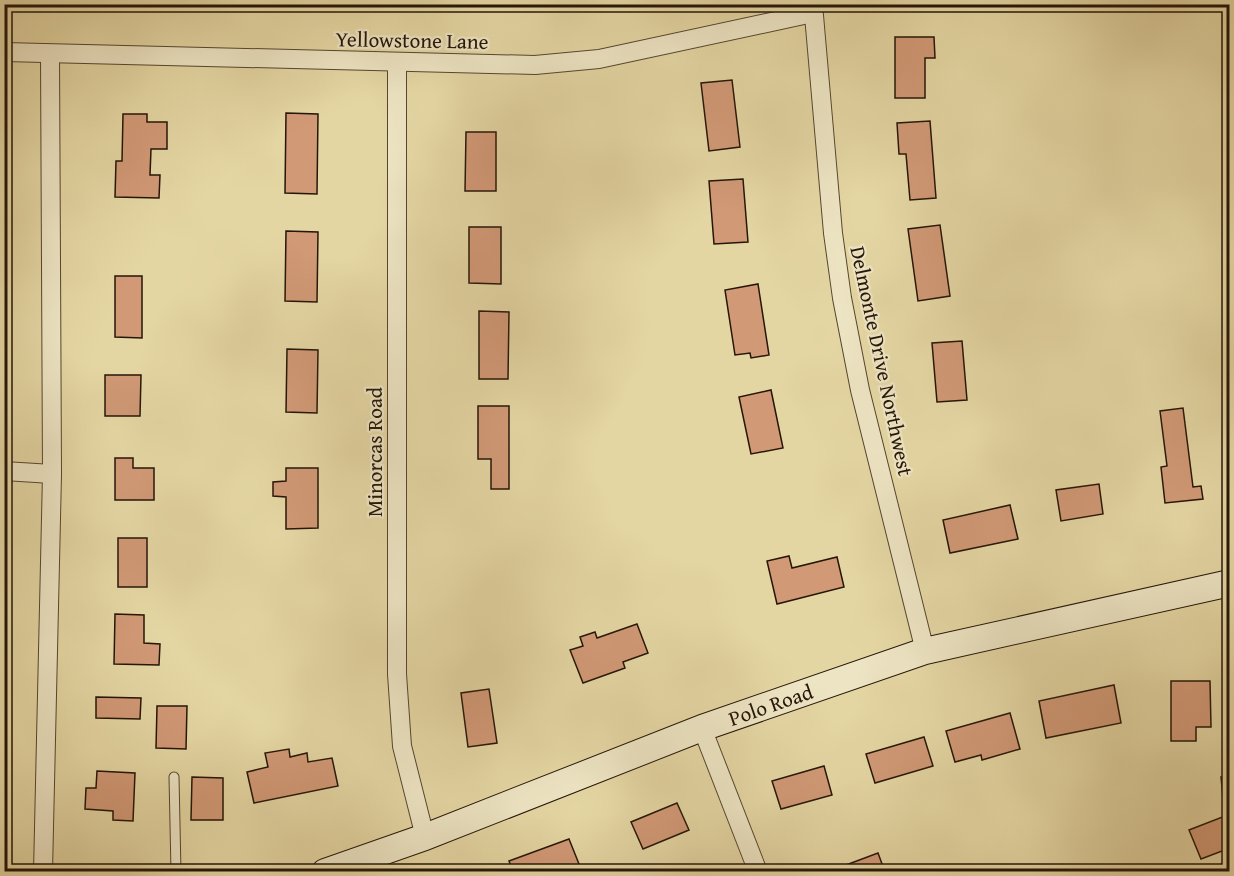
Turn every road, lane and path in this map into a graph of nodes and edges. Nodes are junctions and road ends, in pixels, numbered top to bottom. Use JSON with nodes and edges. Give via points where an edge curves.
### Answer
{"nodes":[{"id":1,"x":813,"y":9,"type":"edge"},
{"id":2,"x":4,"y":52,"type":"edge"},
{"id":3,"x":50,"y":54,"type":"junction"},
{"id":4,"x":397,"y":63,"type":"junction"},
{"id":5,"x":4,"y":471,"type":"edge"},
{"id":6,"x":52,"y":474,"type":"junction"},
{"id":7,"x":1230,"y":583,"type":"edge"},
{"id":8,"x":925,"y":651,"type":"junction"},
{"id":9,"x":702,"y":728,"type":"junction"},
{"id":10,"x":174,"y":777,"type":"dead end"},
{"id":11,"x":425,"y":837,"type":"junction"},
{"id":12,"x":43,"y":872,"type":"edge"},
{"id":13,"x":176,"y":872,"type":"edge"},
{"id":14,"x":326,"y":872,"type":"edge"},
{"id":15,"x":758,"y":872,"type":"edge"}],
"edges":[{"from":1,"to":4,"type":"street","name":"Yellowstone Lane","via":[[598,58],[535,64]]},
{"from":1,"to":8,"type":"street","name":"Delmonte Drive Northwest","via":[[842,298],[860,390]]},
{"from":2,"to":3,"type":"street","name":"Yellowstone Lane"},
{"from":3,"to":4,"type":"street","name":"Yellowstone Lane"},
{"from":3,"to":6,"type":"street"},
{"from":4,"to":11,"type":"street","name":"Minorcas Road","via":[[397,674],[402,746]]},
{"from":5,"to":6,"type":"street"},
{"from":6,"to":12,"type":"street"},
{"from":7,"to":8,"type":"main road","name":"Polo Road"},
{"from":8,"to":9,"type":"main road","name":"Polo Road"},
{"from":9,"to":11,"type":"main road","name":"Polo Road"},
{"from":9,"to":15,"type":"street"},
{"from":10,"to":13,"type":"lane"},
{"from":11,"to":14,"type":"main road","name":"Polo Road"}]}
